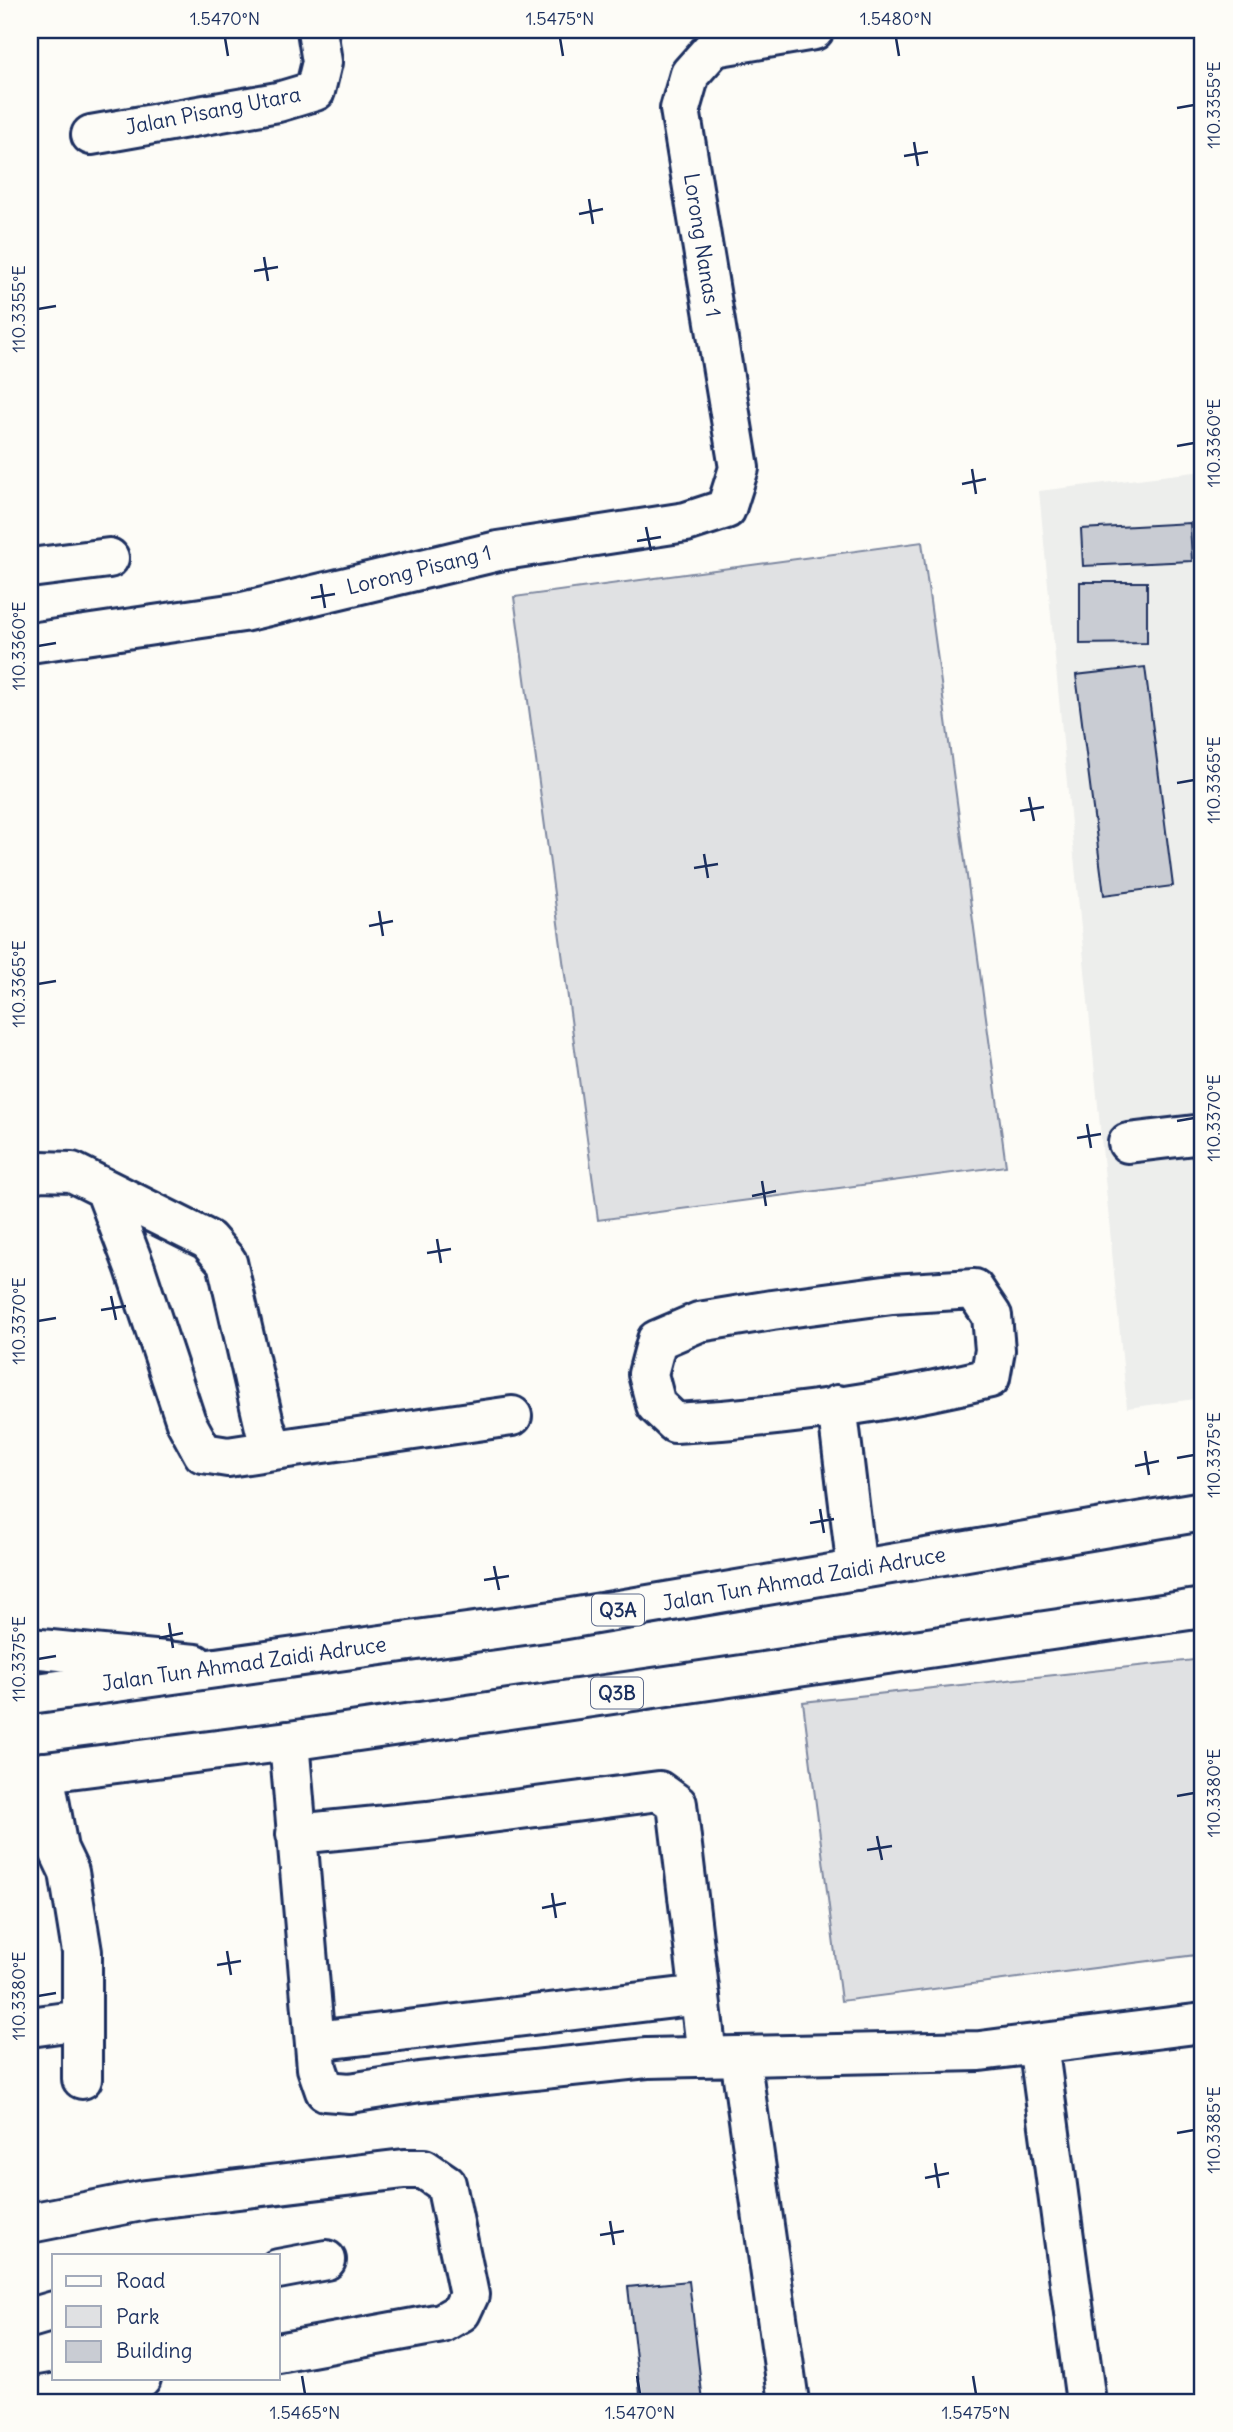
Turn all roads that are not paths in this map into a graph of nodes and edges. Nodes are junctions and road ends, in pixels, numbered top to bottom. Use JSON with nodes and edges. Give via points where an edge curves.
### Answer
{"nodes":[{"id":1,"x":317,"y":30,"type":"edge"},
{"id":2,"x":814,"y":30,"type":"edge"},
{"id":3,"x":91,"y":135,"type":"dead end"},
{"id":4,"x":686,"y":522,"type":"joint"},
{"id":5,"x":109,"y":558,"type":"dead end"},
{"id":6,"x":30,"y":568,"type":"edge"},
{"id":7,"x":30,"y":643,"type":"edge"},
{"id":8,"x":1203,"y":1134,"type":"edge"},
{"id":9,"x":1128,"y":1143,"type":"dead end"},
{"id":10,"x":30,"y":1174,"type":"edge"},
{"id":11,"x":105,"y":1189,"type":"junction"},
{"id":12,"x":837,"y":1405,"type":"junction"},
{"id":13,"x":512,"y":1416,"type":"dead end"},
{"id":14,"x":274,"y":1450,"type":"junction"},
{"id":15,"x":1203,"y":1511,"type":"edge"},
{"id":16,"x":857,"y":1570,"type":"junction"},
{"id":17,"x":1203,"y":1608,"type":"edge"},
{"id":18,"x":30,"y":1648,"type":"edge"},
{"id":19,"x":222,"y":1667,"type":"junction"},
{"id":20,"x":30,"y":1694,"type":"edge"},
{"id":21,"x":289,"y":1741,"type":"junction"},
{"id":22,"x":37,"y":1773,"type":"edge"},
{"id":23,"x":296,"y":1834,"type":"junction"},
{"id":24,"x":44,"y":1851,"type":"edge"},
{"id":25,"x":700,"y":1995,"type":"junction"},
{"id":26,"x":81,"y":2020,"type":"junction"},
{"id":27,"x":1203,"y":2023,"type":"edge"},
{"id":28,"x":30,"y":2027,"type":"edge"},
{"id":29,"x":315,"y":2041,"type":"junction"},
{"id":30,"x":1038,"y":2044,"type":"junction"},
{"id":31,"x":724,"y":2056,"type":"junction"},
{"id":32,"x":82,"y":2079,"type":"dead end"},
{"id":33,"x":30,"y":2223,"type":"edge"},
{"id":34,"x":326,"y":2260,"type":"dead end"},
{"id":35,"x":280,"y":2269,"type":"edge"},
{"id":36,"x":52,"y":2312,"type":"edge"},
{"id":37,"x":30,"y":2318,"type":"edge"},
{"id":38,"x":280,"y":2353,"type":"edge"},
{"id":39,"x":130,"y":2380,"type":"edge"},
{"id":40,"x":30,"y":2398,"type":"edge"},
{"id":41,"x":789,"y":2402,"type":"edge"},
{"id":42,"x":1086,"y":2402,"type":"edge"}],
"edges":[{"from":1,"to":3,"type":"street","name":"Jalan Pisang Utara","via":[[322,62],[315,91],[278,102]]},
{"from":2,"to":4,"type":"street","name":"Lorong Nanas 1","via":[[714,47],[690,74],[680,109],[739,468],[726,509]]},
{"from":4,"to":7,"type":"street","name":"Lorong Pisang 1","via":[[498,551],[243,612]]},
{"from":5,"to":6,"type":"street"},
{"from":8,"to":9,"type":"street"},
{"from":10,"to":11,"type":"street","via":[[72,1172]]},
{"from":11,"to":14,"type":"street","via":[[208,1240],[228,1262],[265,1428]]},
{"from":11,"to":14,"type":"street","via":[[186,1422],[203,1453],[228,1457]]},
{"from":12,"to":12,"type":"street","via":[[727,1421],[675,1423],[656,1405],[648,1374],[657,1340],[699,1322],[892,1294],[974,1289],[992,1316],[995,1350],[990,1378],[911,1396]]},
{"from":12,"to":16,"type":"street"},
{"from":13,"to":14,"type":"street"},
{"from":15,"to":16,"type":"street","name":"Jalan Tun Ahmad Zaidi Adruce","number":"Q3A"},
{"from":16,"to":19,"type":"street","name":"Jalan Tun Ahmad Zaidi Adruce","number":"Q3A","via":[[560,1620]]},
{"from":17,"to":21,"type":"street","number":"Q3B"},
{"from":18,"to":19,"type":"street"},
{"from":19,"to":20,"type":"street","name":"Jalan Tun Ahmad Zaidi Adruce","number":"Q3A"},
{"from":21,"to":22,"type":"street","number":"Q3B"},
{"from":21,"to":23,"type":"street"},
{"from":22,"to":24,"type":"street"},
{"from":23,"to":25,"type":"street","via":[[659,1791],[677,1804]]},
{"from":23,"to":29,"type":"street"},
{"from":24,"to":26,"type":"street","via":[[69,1872],[82,1952]]},
{"from":25,"to":29,"type":"street"},
{"from":25,"to":31,"type":"street"},
{"from":26,"to":28,"type":"street"},
{"from":26,"to":32,"type":"street"},
{"from":27,"to":30,"type":"street"},
{"from":29,"to":31,"type":"street","via":[[325,2091],[351,2093],[648,2058]]},
{"from":30,"to":31,"type":"street","via":[[980,2051]]},
{"from":30,"to":42,"type":"street"},
{"from":31,"to":41,"type":"street"},
{"from":33,"to":38,"type":"street","via":[[146,2200],[404,2169],[424,2169],[446,2184],[469,2295],[461,2312],[442,2323]]},
{"from":34,"to":35,"type":"street"},
{"from":36,"to":37,"type":"street"},
{"from":39,"to":40,"type":"street"}]}
